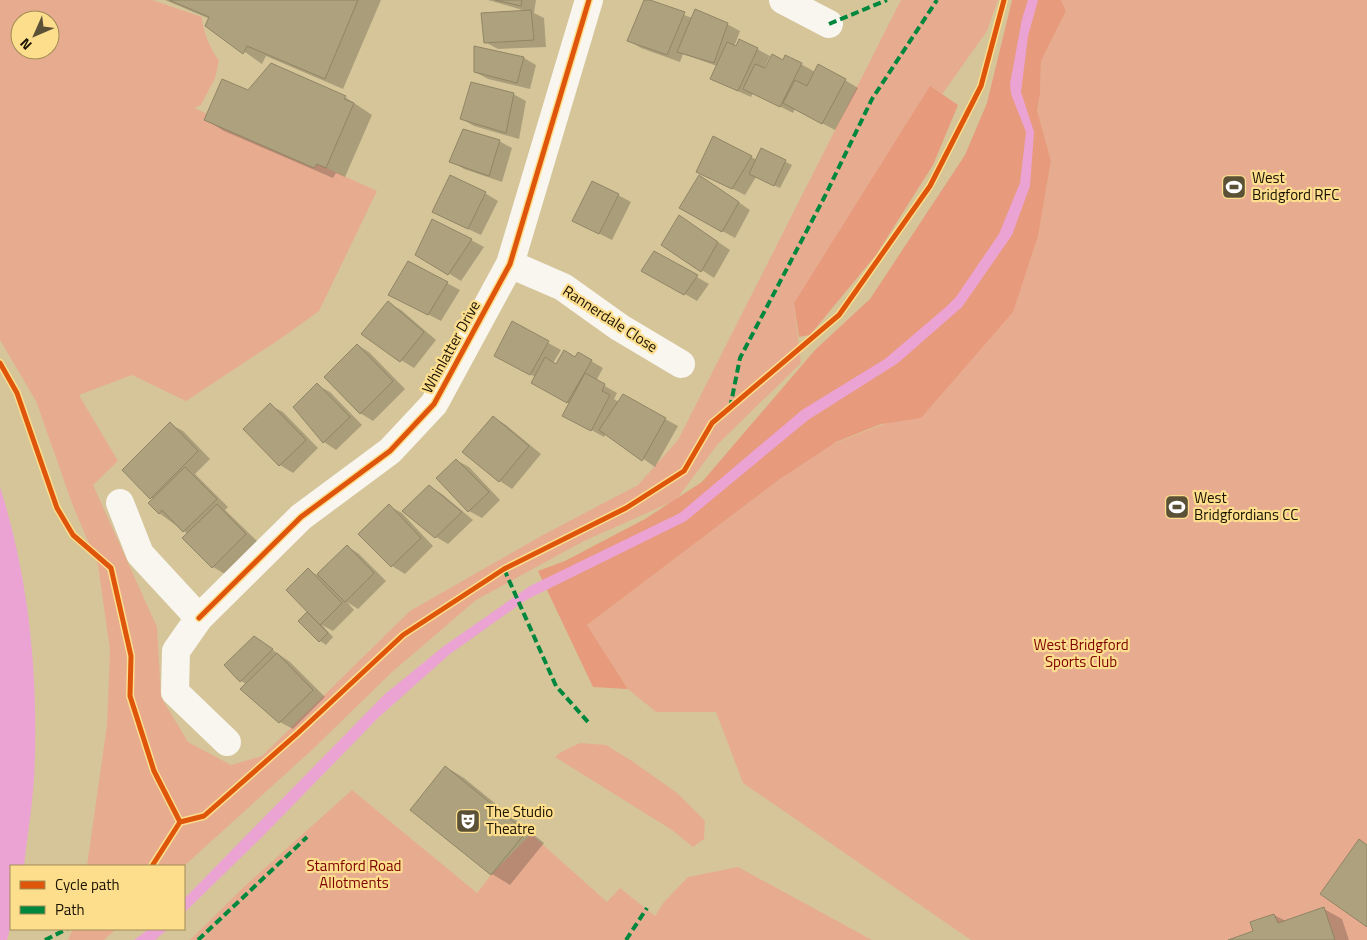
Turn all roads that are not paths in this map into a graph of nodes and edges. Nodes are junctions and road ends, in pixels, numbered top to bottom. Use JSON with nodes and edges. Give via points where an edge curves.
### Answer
{"nodes":[{"id":1,"x":589,"y":0,"type":"edge"},
{"id":2,"x":783,"y":0,"type":"edge"},
{"id":3,"x":829,"y":24,"type":"dead end"},
{"id":4,"x":510,"y":264,"type":"junction"},
{"id":5,"x":680,"y":364,"type":"dead end"},
{"id":6,"x":120,"y":503,"type":"dead end"},
{"id":7,"x":199,"y":618,"type":"junction"},
{"id":8,"x":226,"y":742,"type":"dead end"}],
"edges":[{"from":1,"to":4,"type":"street","name":"Whinlatter Drive"},
{"from":2,"to":3,"type":"street"},
{"from":4,"to":5,"type":"street","name":"Rannerdale Close","via":[[563,287],[619,327]]},
{"from":4,"to":7,"type":"street","name":"Whinlatter Drive","via":[[434,404],[390,451],[301,517]]},
{"from":6,"to":7,"type":"street","via":[[140,554]]},
{"from":7,"to":8,"type":"street","name":"Whinlatter Drive","via":[[176,651],[175,692]]}]}
